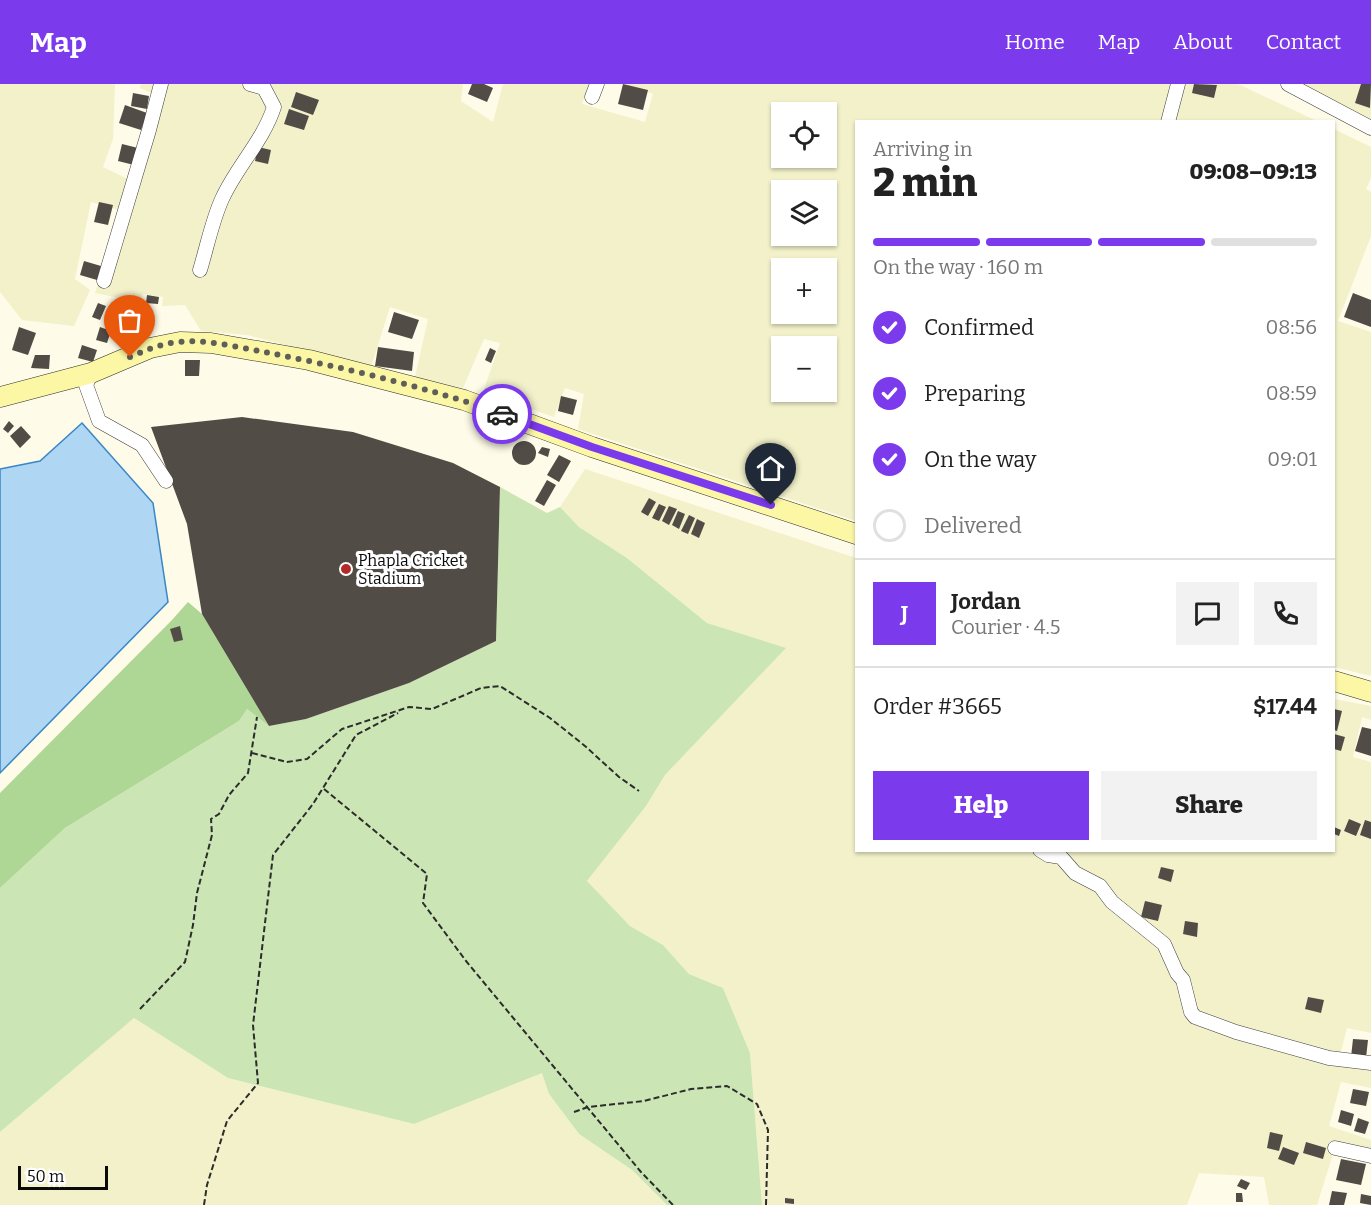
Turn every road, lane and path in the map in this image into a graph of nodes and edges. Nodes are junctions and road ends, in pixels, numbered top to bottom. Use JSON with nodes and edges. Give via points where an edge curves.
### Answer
{"nodes":[{"id":1,"x":161,"y":84,"type":"edge"},
{"id":2,"x":250,"y":84,"type":"edge"},
{"id":3,"x":1178,"y":84,"type":"edge"},
{"id":4,"x":1288,"y":84,"type":"edge"},
{"id":5,"x":1169,"y":120,"type":"edge"},
{"id":6,"x":1371,"y":128,"type":"edge"},
{"id":7,"x":200,"y":270,"type":"dead end"},
{"id":8,"x":104,"y":281,"type":"dead end"},
{"id":9,"x":92,"y":373,"type":"junction"},
{"id":10,"x":0,"y":397,"type":"edge"},
{"id":11,"x":165,"y":481,"type":"dead end"},
{"id":12,"x":855,"y":534,"type":"edge"},
{"id":13,"x":1335,"y":681,"type":"edge"},
{"id":14,"x":1371,"y":692,"type":"edge"},
{"id":15,"x":398,"y":713,"type":"dead end"},
{"id":16,"x":257,"y":717,"type":"dead end"},
{"id":17,"x":252,"y":753,"type":"junction"},
{"id":18,"x":323,"y":788,"type":"junction"},
{"id":19,"x":639,"y":791,"type":"dead end"},
{"id":20,"x":1043,"y":852,"type":"edge"},
{"id":21,"x":140,"y":1009,"type":"dead end"},
{"id":22,"x":1371,"y":1063,"type":"edge"},
{"id":23,"x":588,"y":1107,"type":"junction"},
{"id":24,"x":574,"y":1113,"type":"dead end"},
{"id":25,"x":1335,"y":1148,"type":"dead end"},
{"id":26,"x":1371,"y":1156,"type":"edge"},
{"id":27,"x":204,"y":1205,"type":"edge"},
{"id":28,"x":673,"y":1205,"type":"edge"},
{"id":29,"x":766,"y":1205,"type":"edge"}],
"edges":[{"from":1,"to":8,"type":"street"},
{"from":2,"to":7,"type":"street","via":[[264,88],[274,107],[267,127],[222,200]]},
{"from":3,"to":5,"type":"street"},
{"from":4,"to":6,"type":"street"},
{"from":9,"to":10,"type":"main road"},
{"from":9,"to":11,"type":"street","via":[[86,385],[99,421],[142,446]]},
{"from":9,"to":12,"type":"main road","via":[[150,348],[180,342],[211,343],[309,360],[464,400],[592,447]]},
{"from":13,"to":14,"type":"main road"},
{"from":15,"to":18,"type":"path","via":[[356,735]]},
{"from":16,"to":17,"type":"path"},
{"from":17,"to":19,"type":"path","via":[[287,762],[307,759],[342,729],[409,707],[432,709],[481,688],[500,686],[550,718]]},
{"from":17,"to":21,"type":"path","via":[[248,773],[219,814],[211,819],[212,835],[185,962]]},
{"from":18,"to":23,"type":"path","via":[[427,874],[423,903],[466,961]]},
{"from":18,"to":27,"type":"path","via":[[273,855],[253,1025],[258,1083],[227,1121]]},
{"from":20,"to":22,"type":"street","via":[[1061,857],[1075,873],[1101,886],[1112,902],[1164,944],[1183,980],[1195,1017],[1329,1058]]},
{"from":23,"to":24,"type":"path"},
{"from":23,"to":28,"type":"path"},
{"from":23,"to":29,"type":"path","via":[[727,1086],[757,1104],[768,1130]]},
{"from":25,"to":26,"type":"street"}]}
